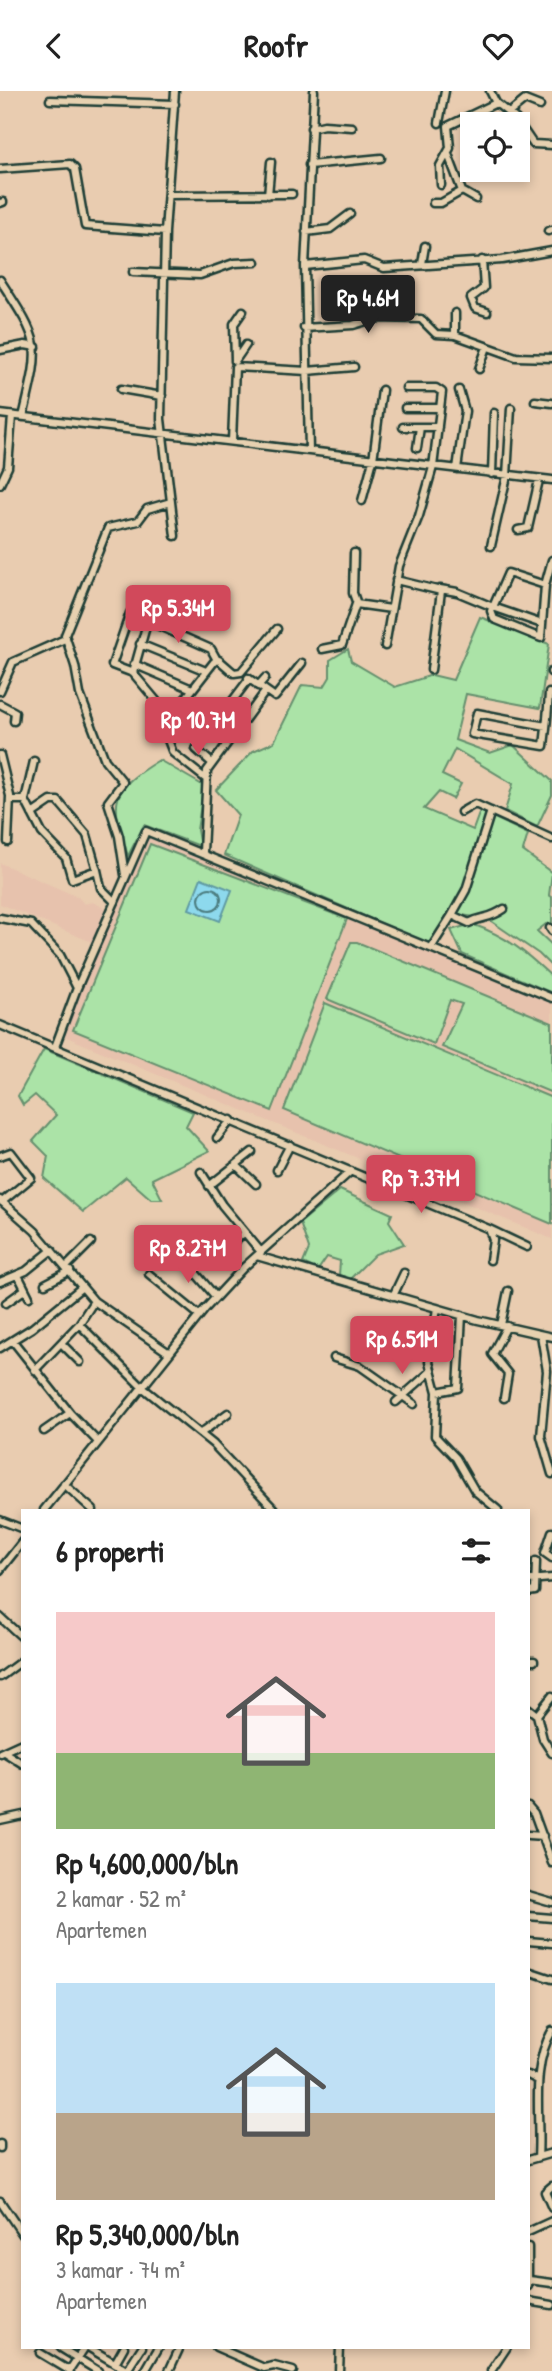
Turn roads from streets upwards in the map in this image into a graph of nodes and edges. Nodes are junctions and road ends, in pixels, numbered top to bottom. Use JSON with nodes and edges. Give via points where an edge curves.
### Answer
{"nodes":[{"id":1,"x":175,"y":91,"type":"edge"},
{"id":2,"x":314,"y":91,"type":"edge"},
{"id":3,"x":445,"y":91,"type":"edge"},
{"id":4,"x":490,"y":91,"type":"edge"},
{"id":5,"x":50,"y":100,"type":"dead end"},
{"id":6,"x":496,"y":103,"type":"junction"},
{"id":7,"x":175,"y":104,"type":"junction"},
{"id":8,"x":540,"y":106,"type":"dead end"},
{"id":9,"x":508,"y":112,"type":"edge"},
{"id":10,"x":510,"y":112,"type":"edge"},
{"id":11,"x":439,"y":123,"type":"dead end"},
{"id":12,"x":352,"y":127,"type":"dead end"},
{"id":13,"x":311,"y":128,"type":"junction"},
{"id":14,"x":530,"y":140,"type":"edge"},
{"id":15,"x":552,"y":145,"type":"edge"},
{"id":16,"x":448,"y":154,"type":"junction"},
{"id":17,"x":381,"y":158,"type":"dead end"},
{"id":18,"x":271,"y":162,"type":"dead end"},
{"id":19,"x":309,"y":165,"type":"junction"},
{"id":20,"x":0,"y":169,"type":"edge"},
{"id":21,"x":441,"y":185,"type":"dead end"},
{"id":22,"x":462,"y":191,"type":"junction"},
{"id":23,"x":292,"y":194,"type":"dead end"},
{"id":24,"x":169,"y":195,"type":"junction"},
{"id":25,"x":268,"y":195,"type":"junction"},
{"id":26,"x":476,"y":199,"type":"dead end"},
{"id":27,"x":433,"y":203,"type":"dead end"},
{"id":28,"x":350,"y":214,"type":"dead end"},
{"id":29,"x":165,"y":232,"type":"junction"},
{"id":30,"x":306,"y":232,"type":"junction"},
{"id":31,"x":425,"y":246,"type":"dead end"},
{"id":32,"x":552,"y":251,"type":"edge"},
{"id":33,"x":482,"y":260,"type":"junction"},
{"id":34,"x":256,"y":262,"type":"dead end"},
{"id":35,"x":422,"y":264,"type":"junction"},
{"id":36,"x":305,"y":266,"type":"junction"},
{"id":37,"x":133,"y":272,"type":"dead end"},
{"id":38,"x":163,"y":275,"type":"junction"},
{"id":39,"x":0,"y":280,"type":"edge"},
{"id":40,"x":243,"y":311,"type":"dead end"},
{"id":41,"x":487,"y":312,"type":"dead end"},
{"id":42,"x":455,"y":313,"type":"dead end"},
{"id":43,"x":304,"y":328,"type":"junction"},
{"id":44,"x":456,"y":335,"type":"junction"},
{"id":45,"x":246,"y":345,"type":"dead end"},
{"id":46,"x":36,"y":347,"type":"junction"},
{"id":47,"x":487,"y":347,"type":"junction"},
{"id":48,"x":0,"y":350,"type":"edge"},
{"id":49,"x":552,"y":358,"type":"edge"},
{"id":50,"x":235,"y":364,"type":"junction"},
{"id":51,"x":354,"y":367,"type":"dead end"},
{"id":52,"x":479,"y":369,"type":"dead end"},
{"id":53,"x":307,"y":371,"type":"junction"},
{"id":54,"x":406,"y":388,"type":"dead end"},
{"id":55,"x":121,"y":390,"type":"dead end"},
{"id":56,"x":382,"y":390,"type":"dead end"},
{"id":57,"x":459,"y":390,"type":"dead end"},
{"id":58,"x":162,"y":396,"type":"junction"},
{"id":59,"x":535,"y":401,"type":"dead end"},
{"id":60,"x":552,"y":403,"type":"edge"},
{"id":61,"x":405,"y":408,"type":"dead end"},
{"id":62,"x":440,"y":408,"type":"junction"},
{"id":63,"x":512,"y":408,"type":"dead end"},
{"id":64,"x":494,"y":413,"type":"dead end"},
{"id":65,"x":0,"y":414,"type":"edge"},
{"id":66,"x":12,"y":416,"type":"junction"},
{"id":67,"x":23,"y":417,"type":"junction"},
{"id":68,"x":403,"y":427,"type":"dead end"},
{"id":69,"x":419,"y":427,"type":"junction"},
{"id":70,"x":438,"y":427,"type":"junction"},
{"id":71,"x":164,"y":433,"type":"junction"},
{"id":72,"x":232,"y":441,"type":"junction"},
{"id":73,"x":417,"y":448,"type":"dead end"},
{"id":74,"x":309,"y":451,"type":"junction"},
{"id":75,"x":373,"y":460,"type":"junction"},
{"id":76,"x":433,"y":467,"type":"junction"},
{"id":77,"x":457,"y":470,"type":"junction"},
{"id":78,"x":492,"y":474,"type":"junction"},
{"id":79,"x":506,"y":476,"type":"junction"},
{"id":80,"x":539,"y":480,"type":"junction"},
{"id":81,"x":552,"y":480,"type":"edge"},
{"id":82,"x":0,"y":484,"type":"edge"},
{"id":83,"x":362,"y":501,"type":"dead end"},
{"id":84,"x":171,"y":502,"type":"junction"},
{"id":85,"x":518,"y":530,"type":"dead end"},
{"id":86,"x":175,"y":536,"type":"dead end"},
{"id":87,"x":491,"y":547,"type":"dead end"},
{"id":88,"x":354,"y":553,"type":"dead end"},
{"id":89,"x":552,"y":560,"type":"edge"},
{"id":90,"x":550,"y":575,"type":"edge"},
{"id":91,"x":396,"y":580,"type":"junction"},
{"id":92,"x":545,"y":585,"type":"junction"},
{"id":93,"x":440,"y":589,"type":"junction"},
{"id":94,"x":357,"y":604,"type":"junction"},
{"id":95,"x":493,"y":607,"type":"junction"},
{"id":96,"x":391,"y":609,"type":"junction"},
{"id":97,"x":147,"y":623,"type":"junction"},
{"id":98,"x":542,"y":624,"type":"junction"},
{"id":99,"x":277,"y":629,"type":"dead end"},
{"id":100,"x":65,"y":639,"type":"junction"},
{"id":101,"x":140,"y":644,"type":"junction"},
{"id":102,"x":385,"y":646,"type":"dead end"},
{"id":103,"x":322,"y":649,"type":"dead end"},
{"id":104,"x":217,"y":660,"type":"junction"},
{"id":105,"x":302,"y":663,"type":"dead end"},
{"id":106,"x":134,"y":664,"type":"junction"},
{"id":107,"x":431,"y":670,"type":"dead end"},
{"id":108,"x":206,"y":671,"type":"junction"},
{"id":109,"x":133,"y":673,"type":"junction"},
{"id":110,"x":241,"y":673,"type":"junction"},
{"id":111,"x":265,"y":678,"type":"dead end"},
{"id":112,"x":249,"y":679,"type":"junction"},
{"id":113,"x":258,"y":686,"type":"junction"},
{"id":114,"x":192,"y":689,"type":"junction"},
{"id":115,"x":0,"y":691,"type":"edge"},
{"id":116,"x":265,"y":692,"type":"junction"},
{"id":117,"x":552,"y":694,"type":"edge"},
{"id":118,"x":0,"y":704,"type":"edge"},
{"id":119,"x":170,"y":717,"type":"junction"},
{"id":120,"x":14,"y":721,"type":"dead end"},
{"id":121,"x":546,"y":726,"type":"junction"},
{"id":122,"x":544,"y":746,"type":"junction"},
{"id":123,"x":552,"y":747,"type":"edge"},
{"id":124,"x":0,"y":755,"type":"edge"},
{"id":125,"x":34,"y":761,"type":"dead end"},
{"id":126,"x":212,"y":763,"type":"junction"},
{"id":127,"x":3,"y":771,"type":"edge"},
{"id":128,"x":206,"y":779,"type":"junction"},
{"id":129,"x":11,"y":800,"type":"junction"},
{"id":130,"x":25,"y":800,"type":"junction"},
{"id":131,"x":491,"y":810,"type":"junction"},
{"id":132,"x":461,"y":812,"type":"dead end"},
{"id":133,"x":32,"y":814,"type":"junction"},
{"id":134,"x":0,"y":831,"type":"edge"},
{"id":135,"x":8,"y":833,"type":"junction"},
{"id":136,"x":552,"y":839,"type":"edge"},
{"id":137,"x":8,"y":842,"type":"dead end"},
{"id":138,"x":203,"y":852,"type":"junction"},
{"id":139,"x":97,"y":870,"type":"junction"},
{"id":140,"x":125,"y":875,"type":"junction"},
{"id":141,"x":115,"y":902,"type":"junction"},
{"id":142,"x":504,"y":909,"type":"dead end"},
{"id":143,"x":452,"y":915,"type":"junction"},
{"id":144,"x":0,"y":918,"type":"edge"},
{"id":145,"x":431,"y":948,"type":"junction"},
{"id":146,"x":77,"y":988,"type":"junction"},
{"id":147,"x":552,"y":998,"type":"edge"},
{"id":148,"x":0,"y":1025,"type":"edge"},
{"id":149,"x":55,"y":1047,"type":"junction"},
{"id":150,"x":231,"y":1120,"type":"junction"},
{"id":151,"x":217,"y":1138,"type":"dead end"},
{"id":152,"x":290,"y":1145,"type":"junction"},
{"id":153,"x":252,"y":1152,"type":"dead end"},
{"id":154,"x":0,"y":1156,"type":"edge"},
{"id":155,"x":237,"y":1166,"type":"junction"},
{"id":156,"x":277,"y":1170,"type":"dead end"},
{"id":157,"x":351,"y":1171,"type":"junction"},
{"id":158,"x":201,"y":1172,"type":"dead end"},
{"id":159,"x":257,"y":1184,"type":"dead end"},
{"id":160,"x":209,"y":1186,"type":"junction"},
{"id":161,"x":1,"y":1201,"type":"edge"},
{"id":162,"x":489,"y":1229,"type":"junction"},
{"id":163,"x":244,"y":1233,"type":"junction"},
{"id":164,"x":92,"y":1242,"type":"dead end"},
{"id":165,"x":527,"y":1247,"type":"dead end"},
{"id":166,"x":225,"y":1249,"type":"dead end"},
{"id":167,"x":51,"y":1250,"type":"junction"},
{"id":168,"x":259,"y":1254,"type":"junction"},
{"id":169,"x":181,"y":1256,"type":"dead end"},
{"id":170,"x":490,"y":1259,"type":"dead end"},
{"id":171,"x":68,"y":1268,"type":"junction"},
{"id":172,"x":404,"y":1273,"type":"dead end"},
{"id":173,"x":149,"y":1274,"type":"dead end"},
{"id":174,"x":18,"y":1275,"type":"junction"},
{"id":175,"x":0,"y":1282,"type":"edge"},
{"id":176,"x":45,"y":1284,"type":"dead end"},
{"id":177,"x":81,"y":1288,"type":"junction"},
{"id":178,"x":24,"y":1290,"type":"junction"},
{"id":179,"x":508,"y":1291,"type":"dead end"},
{"id":180,"x":393,"y":1296,"type":"junction"},
{"id":181,"x":29,"y":1297,"type":"dead end"},
{"id":182,"x":216,"y":1297,"type":"junction"},
{"id":183,"x":94,"y":1301,"type":"junction"},
{"id":184,"x":6,"y":1303,"type":"dead end"},
{"id":185,"x":437,"y":1308,"type":"junction"},
{"id":186,"x":199,"y":1315,"type":"junction"},
{"id":187,"x":463,"y":1315,"type":"junction"},
{"id":188,"x":79,"y":1324,"type":"junction"},
{"id":189,"x":504,"y":1325,"type":"junction"},
{"id":190,"x":541,"y":1335,"type":"junction"},
{"id":191,"x":551,"y":1335,"type":"edge"},
{"id":192,"x":13,"y":1341,"type":"junction"},
{"id":193,"x":61,"y":1343,"type":"junction"},
{"id":194,"x":0,"y":1348,"type":"edge"},
{"id":195,"x":169,"y":1353,"type":"junction"},
{"id":196,"x":334,"y":1358,"type":"dead end"},
{"id":197,"x":80,"y":1362,"type":"dead end"},
{"id":198,"x":35,"y":1370,"type":"junction"},
{"id":199,"x":430,"y":1372,"type":"junction"},
{"id":200,"x":142,"y":1387,"type":"junction"},
{"id":201,"x":437,"y":1392,"type":"junction"},
{"id":202,"x":403,"y":1394,"type":"junction"},
{"id":203,"x":504,"y":1398,"type":"dead end"},
{"id":204,"x":396,"y":1402,"type":"dead end"},
{"id":205,"x":414,"y":1404,"type":"dead end"},
{"id":206,"x":543,"y":1408,"type":"junction"},
{"id":207,"x":552,"y":1409,"type":"edge"},
{"id":208,"x":70,"y":1413,"type":"junction"},
{"id":209,"x":228,"y":1413,"type":"dead end"},
{"id":210,"x":44,"y":1431,"type":"dead end"},
{"id":211,"x":201,"y":1433,"type":"junction"},
{"id":212,"x":98,"y":1442,"type":"junction"},
{"id":213,"x":552,"y":1474,"type":"edge"},
{"id":214,"x":64,"y":1485,"type":"junction"},
{"id":215,"x":45,"y":1509,"type":"edge"},
{"id":216,"x":92,"y":1509,"type":"edge"},
{"id":217,"x":274,"y":1509,"type":"edge"},
{"id":218,"x":497,"y":1509,"type":"edge"},
{"id":219,"x":0,"y":1520,"type":"edge"},
{"id":220,"x":21,"y":1527,"type":"edge"},
{"id":221,"x":552,"y":1532,"type":"edge"},
{"id":222,"x":21,"y":1544,"type":"edge"},
{"id":223,"x":552,"y":1558,"type":"edge"},
{"id":224,"x":536,"y":1561,"type":"dead end"},
{"id":225,"x":0,"y":1570,"type":"edge"},
{"id":226,"x":552,"y":1578,"type":"edge"},
{"id":227,"x":532,"y":1579,"type":"edge"},
{"id":228,"x":530,"y":1592,"type":"edge"},
{"id":229,"x":0,"y":1617,"type":"edge"},
{"id":230,"x":21,"y":1635,"type":"edge"},
{"id":231,"x":21,"y":1661,"type":"edge"},
{"id":232,"x":0,"y":1677,"type":"edge"},
{"id":233,"x":552,"y":1696,"type":"edge"},
{"id":234,"x":530,"y":1710,"type":"edge"},
{"id":235,"x":537,"y":1715,"type":"junction"},
{"id":236,"x":21,"y":1744,"type":"edge"},
{"id":237,"x":2,"y":1753,"type":"edge"},
{"id":238,"x":552,"y":1753,"type":"edge"},
{"id":239,"x":21,"y":1763,"type":"edge"},
{"id":240,"x":530,"y":1810,"type":"edge"},
{"id":241,"x":21,"y":1815,"type":"edge"},
{"id":242,"x":0,"y":1820,"type":"edge"},
{"id":243,"x":530,"y":1835,"type":"edge"},
{"id":244,"x":543,"y":1836,"type":"junction"},
{"id":245,"x":552,"y":1863,"type":"edge"},
{"id":246,"x":530,"y":1896,"type":"edge"},
{"id":247,"x":552,"y":1902,"type":"edge"},
{"id":248,"x":530,"y":1916,"type":"edge"},
{"id":249,"x":552,"y":1919,"type":"edge"},
{"id":250,"x":530,"y":1941,"type":"edge"},
{"id":251,"x":552,"y":1943,"type":"edge"},
{"id":252,"x":530,"y":1972,"type":"edge"},
{"id":253,"x":552,"y":1979,"type":"edge"},
{"id":254,"x":552,"y":2031,"type":"edge"},
{"id":255,"x":530,"y":2076,"type":"edge"},
{"id":256,"x":538,"y":2080,"type":"junction"},
{"id":257,"x":552,"y":2153,"type":"edge"},
{"id":258,"x":538,"y":2157,"type":"junction"},
{"id":259,"x":530,"y":2160,"type":"edge"},
{"id":260,"x":552,"y":2186,"type":"edge"},
{"id":261,"x":0,"y":2200,"type":"edge"},
{"id":262,"x":552,"y":2208,"type":"edge"},
{"id":263,"x":552,"y":2221,"type":"edge"},
{"id":264,"x":530,"y":2231,"type":"edge"},
{"id":265,"x":21,"y":2232,"type":"edge"},
{"id":266,"x":530,"y":2275,"type":"edge"},
{"id":267,"x":552,"y":2283,"type":"edge"},
{"id":268,"x":530,"y":2301,"type":"edge"},
{"id":269,"x":552,"y":2305,"type":"edge"},
{"id":270,"x":63,"y":2349,"type":"edge"},
{"id":271,"x":84,"y":2349,"type":"edge"},
{"id":272,"x":90,"y":2349,"type":"edge"},
{"id":273,"x":106,"y":2349,"type":"edge"},
{"id":274,"x":123,"y":2349,"type":"edge"},
{"id":275,"x":141,"y":2349,"type":"edge"},
{"id":276,"x":158,"y":2349,"type":"edge"},
{"id":277,"x":179,"y":2349,"type":"edge"},
{"id":278,"x":221,"y":2349,"type":"edge"},
{"id":279,"x":340,"y":2349,"type":"edge"},
{"id":280,"x":506,"y":2349,"type":"edge"},
{"id":281,"x":40,"y":2353,"type":"dead end"},
{"id":282,"x":102,"y":2355,"type":"junction"},
{"id":283,"x":77,"y":2358,"type":"junction"},
{"id":284,"x":115,"y":2363,"type":"junction"},
{"id":285,"x":70,"y":2371,"type":"edge"},
{"id":286,"x":98,"y":2371,"type":"edge"},
{"id":287,"x":128,"y":2371,"type":"edge"},
{"id":288,"x":145,"y":2371,"type":"edge"},
{"id":289,"x":169,"y":2371,"type":"edge"},
{"id":290,"x":293,"y":2371,"type":"edge"},
{"id":291,"x":339,"y":2371,"type":"edge"},
{"id":292,"x":491,"y":2371,"type":"edge"}],
"edges":[{"from":1,"to":7,"type":"street"},
{"from":2,"to":13,"type":"street"},
{"from":3,"to":11,"type":"street"},
{"from":4,"to":6,"type":"street"},
{"from":5,"to":7,"type":"street"},
{"from":6,"to":9,"type":"street"},
{"from":6,"to":16,"type":"street","via":[[448,126]]},
{"from":7,"to":24,"type":"street"},
{"from":8,"to":10,"type":"street","via":[[525,100]]},
{"from":12,"to":13,"type":"street"},
{"from":13,"to":19,"type":"street"},
{"from":14,"to":15,"type":"street"},
{"from":16,"to":21,"type":"street","via":[[440,166]]},
{"from":16,"to":22,"type":"street"},
{"from":17,"to":19,"type":"street"},
{"from":18,"to":25,"type":"street"},
{"from":19,"to":30,"type":"street"},
{"from":20,"to":29,"type":"street","via":[[70,164],[75,169],[85,226]]},
{"from":22,"to":26,"type":"street"},
{"from":22,"to":27,"type":"street"},
{"from":23,"to":25,"type":"street"},
{"from":24,"to":25,"type":"street"},
{"from":24,"to":29,"type":"street"},
{"from":28,"to":30,"type":"street","via":[[330,229]]},
{"from":29,"to":38,"type":"street"},
{"from":30,"to":36,"type":"street"},
{"from":31,"to":35,"type":"street"},
{"from":32,"to":33,"type":"street"},
{"from":33,"to":35,"type":"street"},
{"from":33,"to":41,"type":"street","via":[[484,288],[471,298],[475,308]]},
{"from":34,"to":38,"type":"street","via":[[234,263],[205,274]]},
{"from":35,"to":36,"type":"street","via":[[384,268],[360,260]]},
{"from":36,"to":43,"type":"street"},
{"from":37,"to":38,"type":"street"},
{"from":38,"to":58,"type":"street"},
{"from":39,"to":46,"type":"street","via":[[31,328]]},
{"from":40,"to":50,"type":"street","via":[[234,321]]},
{"from":42,"to":44,"type":"street"},
{"from":43,"to":44,"type":"street","via":[[353,325],[377,318],[421,319],[436,334]]},
{"from":43,"to":53,"type":"street"},
{"from":44,"to":47,"type":"street"},
{"from":45,"to":50,"type":"street"},
{"from":46,"to":48,"type":"street"},
{"from":46,"to":67,"type":"street"},
{"from":47,"to":49,"type":"street","via":[[516,357]]},
{"from":47,"to":52,"type":"street"},
{"from":50,"to":53,"type":"street"},
{"from":50,"to":72,"type":"street"},
{"from":51,"to":53,"type":"street"},
{"from":53,"to":74,"type":"street"},
{"from":54,"to":62,"type":"street","via":[[440,389]]},
{"from":55,"to":58,"type":"street"},
{"from":56,"to":75,"type":"street"},
{"from":57,"to":77,"type":"street","via":[[465,411]]},
{"from":58,"to":71,"type":"street"},
{"from":59,"to":60,"type":"street"},
{"from":61,"to":62,"type":"street"},
{"from":62,"to":70,"type":"street"},
{"from":63,"to":79,"type":"street"},
{"from":64,"to":78,"type":"street"},
{"from":65,"to":66,"type":"street"},
{"from":66,"to":67,"type":"street"},
{"from":66,"to":82,"type":"street","via":[[8,467]]},
{"from":67,"to":71,"type":"street"},
{"from":68,"to":69,"type":"street"},
{"from":69,"to":70,"type":"street"},
{"from":69,"to":73,"type":"street"},
{"from":70,"to":76,"type":"street"},
{"from":71,"to":72,"type":"street"},
{"from":71,"to":84,"type":"street"},
{"from":72,"to":74,"type":"street"},
{"from":74,"to":75,"type":"street"},
{"from":75,"to":76,"type":"street"},
{"from":75,"to":83,"type":"street"},
{"from":76,"to":77,"type":"street"},
{"from":76,"to":91,"type":"street"},
{"from":77,"to":78,"type":"street"},
{"from":78,"to":79,"type":"street"},
{"from":79,"to":80,"type":"street"},
{"from":79,"to":87,"type":"street"},
{"from":80,"to":81,"type":"street"},
{"from":80,"to":85,"type":"street","via":[[528,528]]},
{"from":84,"to":86,"type":"street"},
{"from":84,"to":100,"type":"street","via":[[147,509],[138,521],[107,528]]},
{"from":88,"to":94,"type":"street"},
{"from":89,"to":90,"type":"street"},
{"from":90,"to":92,"type":"street"},
{"from":91,"to":93,"type":"street"},
{"from":91,"to":96,"type":"street"},
{"from":92,"to":95,"type":"street","via":[[508,573]]},
{"from":92,"to":98,"type":"street"},
{"from":93,"to":95,"type":"street","via":[[457,591]]},
{"from":93,"to":107,"type":"street"},
{"from":94,"to":96,"type":"street"},
{"from":94,"to":103,"type":"street","via":[[342,645]]},
{"from":95,"to":98,"type":"street"},
{"from":95,"to":98,"type":"street","via":[[494,619],[541,638]]},
{"from":96,"to":102,"type":"street"},
{"from":97,"to":101,"type":"street"},
{"from":97,"to":104,"type":"street","via":[[211,649]]},
{"from":97,"to":109,"type":"street","via":[[130,613],[112,664]]},
{"from":99,"to":110,"type":"street"},
{"from":100,"to":115,"type":"street","via":[[6,665]]},
{"from":100,"to":140,"type":"street","via":[[105,760],[123,782],[108,802]]},
{"from":101,"to":106,"type":"street"},
{"from":101,"to":108,"type":"street"},
{"from":104,"to":108,"type":"street"},
{"from":104,"to":110,"type":"street"},
{"from":105,"to":116,"type":"street","via":[[275,698]]},
{"from":106,"to":109,"type":"street"},
{"from":106,"to":114,"type":"street"},
{"from":108,"to":114,"type":"street"},
{"from":109,"to":119,"type":"street"},
{"from":110,"to":112,"type":"street"},
{"from":111,"to":113,"type":"street"},
{"from":112,"to":113,"type":"street"},
{"from":112,"to":126,"type":"street","via":[[195,749]]},
{"from":113,"to":116,"type":"street"},
{"from":114,"to":119,"type":"street"},
{"from":116,"to":126,"type":"street"},
{"from":117,"to":121,"type":"street"},
{"from":118,"to":120,"type":"street","via":[[15,712]]},
{"from":119,"to":128,"type":"street","via":[[162,729],[173,753]]},
{"from":121,"to":122,"type":"street"},
{"from":121,"to":122,"type":"street","via":[[477,713],[472,734]]},
{"from":122,"to":123,"type":"street"},
{"from":124,"to":127,"type":"street"},
{"from":125,"to":130,"type":"street"},
{"from":126,"to":128,"type":"street"},
{"from":127,"to":129,"type":"street"},
{"from":128,"to":138,"type":"street"},
{"from":129,"to":130,"type":"street"},
{"from":129,"to":135,"type":"street"},
{"from":130,"to":133,"type":"street"},
{"from":131,"to":132,"type":"street","via":[[475,804]]},
{"from":131,"to":136,"type":"street"},
{"from":131,"to":143,"type":"street","via":[[466,890]]},
{"from":133,"to":139,"type":"street","via":[[61,850],[72,879]]},
{"from":133,"to":139,"type":"street","via":[[58,801],[87,835]]},
{"from":134,"to":135,"type":"street"},
{"from":135,"to":137,"type":"street"},
{"from":138,"to":140,"type":"street","via":[[146,831]]},
{"from":138,"to":145,"type":"street"},
{"from":139,"to":141,"type":"street","via":[[102,888]]},
{"from":140,"to":141,"type":"street"},
{"from":141,"to":146,"type":"street"},
{"from":142,"to":143,"type":"street","via":[[489,919],[469,923]]},
{"from":143,"to":145,"type":"street"},
{"from":144,"to":146,"type":"street","via":[[31,924],[60,955]]},
{"from":145,"to":147,"type":"street"},
{"from":146,"to":149,"type":"street"},
{"from":148,"to":149,"type":"street"},
{"from":149,"to":150,"type":"street"},
{"from":150,"to":151,"type":"street"},
{"from":150,"to":152,"type":"street"},
{"from":152,"to":156,"type":"street"},
{"from":152,"to":157,"type":"street"},
{"from":153,"to":155,"type":"street"},
{"from":154,"to":161,"type":"street","via":[[12,1153],[31,1178]]},
{"from":155,"to":159,"type":"street"},
{"from":155,"to":160,"type":"street"},
{"from":157,"to":162,"type":"street"},
{"from":157,"to":168,"type":"street"},
{"from":158,"to":160,"type":"street"},
{"from":160,"to":163,"type":"street"},
{"from":161,"to":167,"type":"street"},
{"from":162,"to":165,"type":"street"},
{"from":162,"to":170,"type":"street","via":[[493,1240]]},
{"from":163,"to":166,"type":"street"},
{"from":163,"to":168,"type":"street"},
{"from":164,"to":171,"type":"street"},
{"from":167,"to":171,"type":"street"},
{"from":167,"to":174,"type":"street"},
{"from":168,"to":180,"type":"street"},
{"from":168,"to":182,"type":"street"},
{"from":169,"to":182,"type":"street"},
{"from":171,"to":176,"type":"street"},
{"from":171,"to":177,"type":"street"},
{"from":172,"to":180,"type":"street"},
{"from":173,"to":186,"type":"street"},
{"from":174,"to":175,"type":"street"},
{"from":174,"to":178,"type":"street"},
{"from":177,"to":183,"type":"street"},
{"from":177,"to":192,"type":"street"},
{"from":178,"to":181,"type":"street"},
{"from":178,"to":184,"type":"street"},
{"from":179,"to":189,"type":"street"},
{"from":180,"to":185,"type":"street"},
{"from":182,"to":186,"type":"street"},
{"from":183,"to":188,"type":"street"},
{"from":183,"to":195,"type":"street"},
{"from":185,"to":187,"type":"street"},
{"from":185,"to":199,"type":"street"},
{"from":186,"to":195,"type":"street"},
{"from":187,"to":189,"type":"street"},
{"from":187,"to":201,"type":"street","via":[[458,1388]]},
{"from":188,"to":193,"type":"street"},
{"from":188,"to":200,"type":"street"},
{"from":189,"to":190,"type":"street"},
{"from":189,"to":203,"type":"street","via":[[492,1354],[508,1374]]},
{"from":190,"to":191,"type":"street"},
{"from":190,"to":206,"type":"street","via":[[547,1371]]},
{"from":192,"to":194,"type":"street"},
{"from":192,"to":198,"type":"street"},
{"from":193,"to":197,"type":"street"},
{"from":193,"to":198,"type":"street"},
{"from":195,"to":200,"type":"street"},
{"from":196,"to":202,"type":"street","via":[[360,1366]]},
{"from":198,"to":208,"type":"street"},
{"from":199,"to":201,"type":"street"},
{"from":199,"to":202,"type":"street"},
{"from":200,"to":211,"type":"street"},
{"from":200,"to":212,"type":"street"},
{"from":201,"to":218,"type":"street","via":[[435,1436],[456,1458],[475,1492]]},
{"from":202,"to":204,"type":"street"},
{"from":202,"to":205,"type":"street"},
{"from":206,"to":207,"type":"street"},
{"from":206,"to":213,"type":"street","via":[[541,1436]]},
{"from":208,"to":210,"type":"street"},
{"from":208,"to":212,"type":"street"},
{"from":209,"to":211,"type":"street"},
{"from":211,"to":217,"type":"street"},
{"from":212,"to":214,"type":"street"},
{"from":214,"to":215,"type":"street"},
{"from":214,"to":216,"type":"street"},
{"from":219,"to":220,"type":"street"},
{"from":221,"to":223,"type":"street","via":[[545,1553]]},
{"from":222,"to":225,"type":"street"},
{"from":224,"to":227,"type":"street"},
{"from":226,"to":227,"type":"street"},
{"from":227,"to":228,"type":"street","via":[[535,1591]]},
{"from":229,"to":230,"type":"street"},
{"from":231,"to":232,"type":"street"},
{"from":233,"to":235,"type":"street"},
{"from":234,"to":235,"type":"street"},
{"from":235,"to":238,"type":"street"},
{"from":236,"to":237,"type":"street"},
{"from":237,"to":239,"type":"street"},
{"from":240,"to":244,"type":"street"},
{"from":241,"to":242,"type":"street"},
{"from":243,"to":244,"type":"street"},
{"from":244,"to":245,"type":"street"},
{"from":246,"to":247,"type":"street"},
{"from":248,"to":249,"type":"street"},
{"from":250,"to":251,"type":"street"},
{"from":252,"to":253,"type":"street"},
{"from":254,"to":256,"type":"street"},
{"from":255,"to":256,"type":"street"},
{"from":256,"to":258,"type":"street"},
{"from":257,"to":258,"type":"street"},
{"from":258,"to":259,"type":"street"},
{"from":260,"to":262,"type":"street","via":[[545,2192]]},
{"from":261,"to":265,"type":"street"},
{"from":263,"to":264,"type":"street"},
{"from":266,"to":267,"type":"street"},
{"from":268,"to":269,"type":"street"},
{"from":270,"to":283,"type":"street"},
{"from":271,"to":283,"type":"street"},
{"from":272,"to":282,"type":"street"},
{"from":273,"to":282,"type":"street"},
{"from":274,"to":284,"type":"street"},
{"from":275,"to":287,"type":"street"},
{"from":276,"to":288,"type":"street"},
{"from":277,"to":289,"type":"street"},
{"from":278,"to":290,"type":"street","via":[[264,2368]]},
{"from":279,"to":291,"type":"street"},
{"from":280,"to":292,"type":"street"},
{"from":281,"to":285,"type":"street"},
{"from":282,"to":284,"type":"street"},
{"from":283,"to":285,"type":"street"},
{"from":283,"to":286,"type":"street"},
{"from":284,"to":287,"type":"street"}]}
